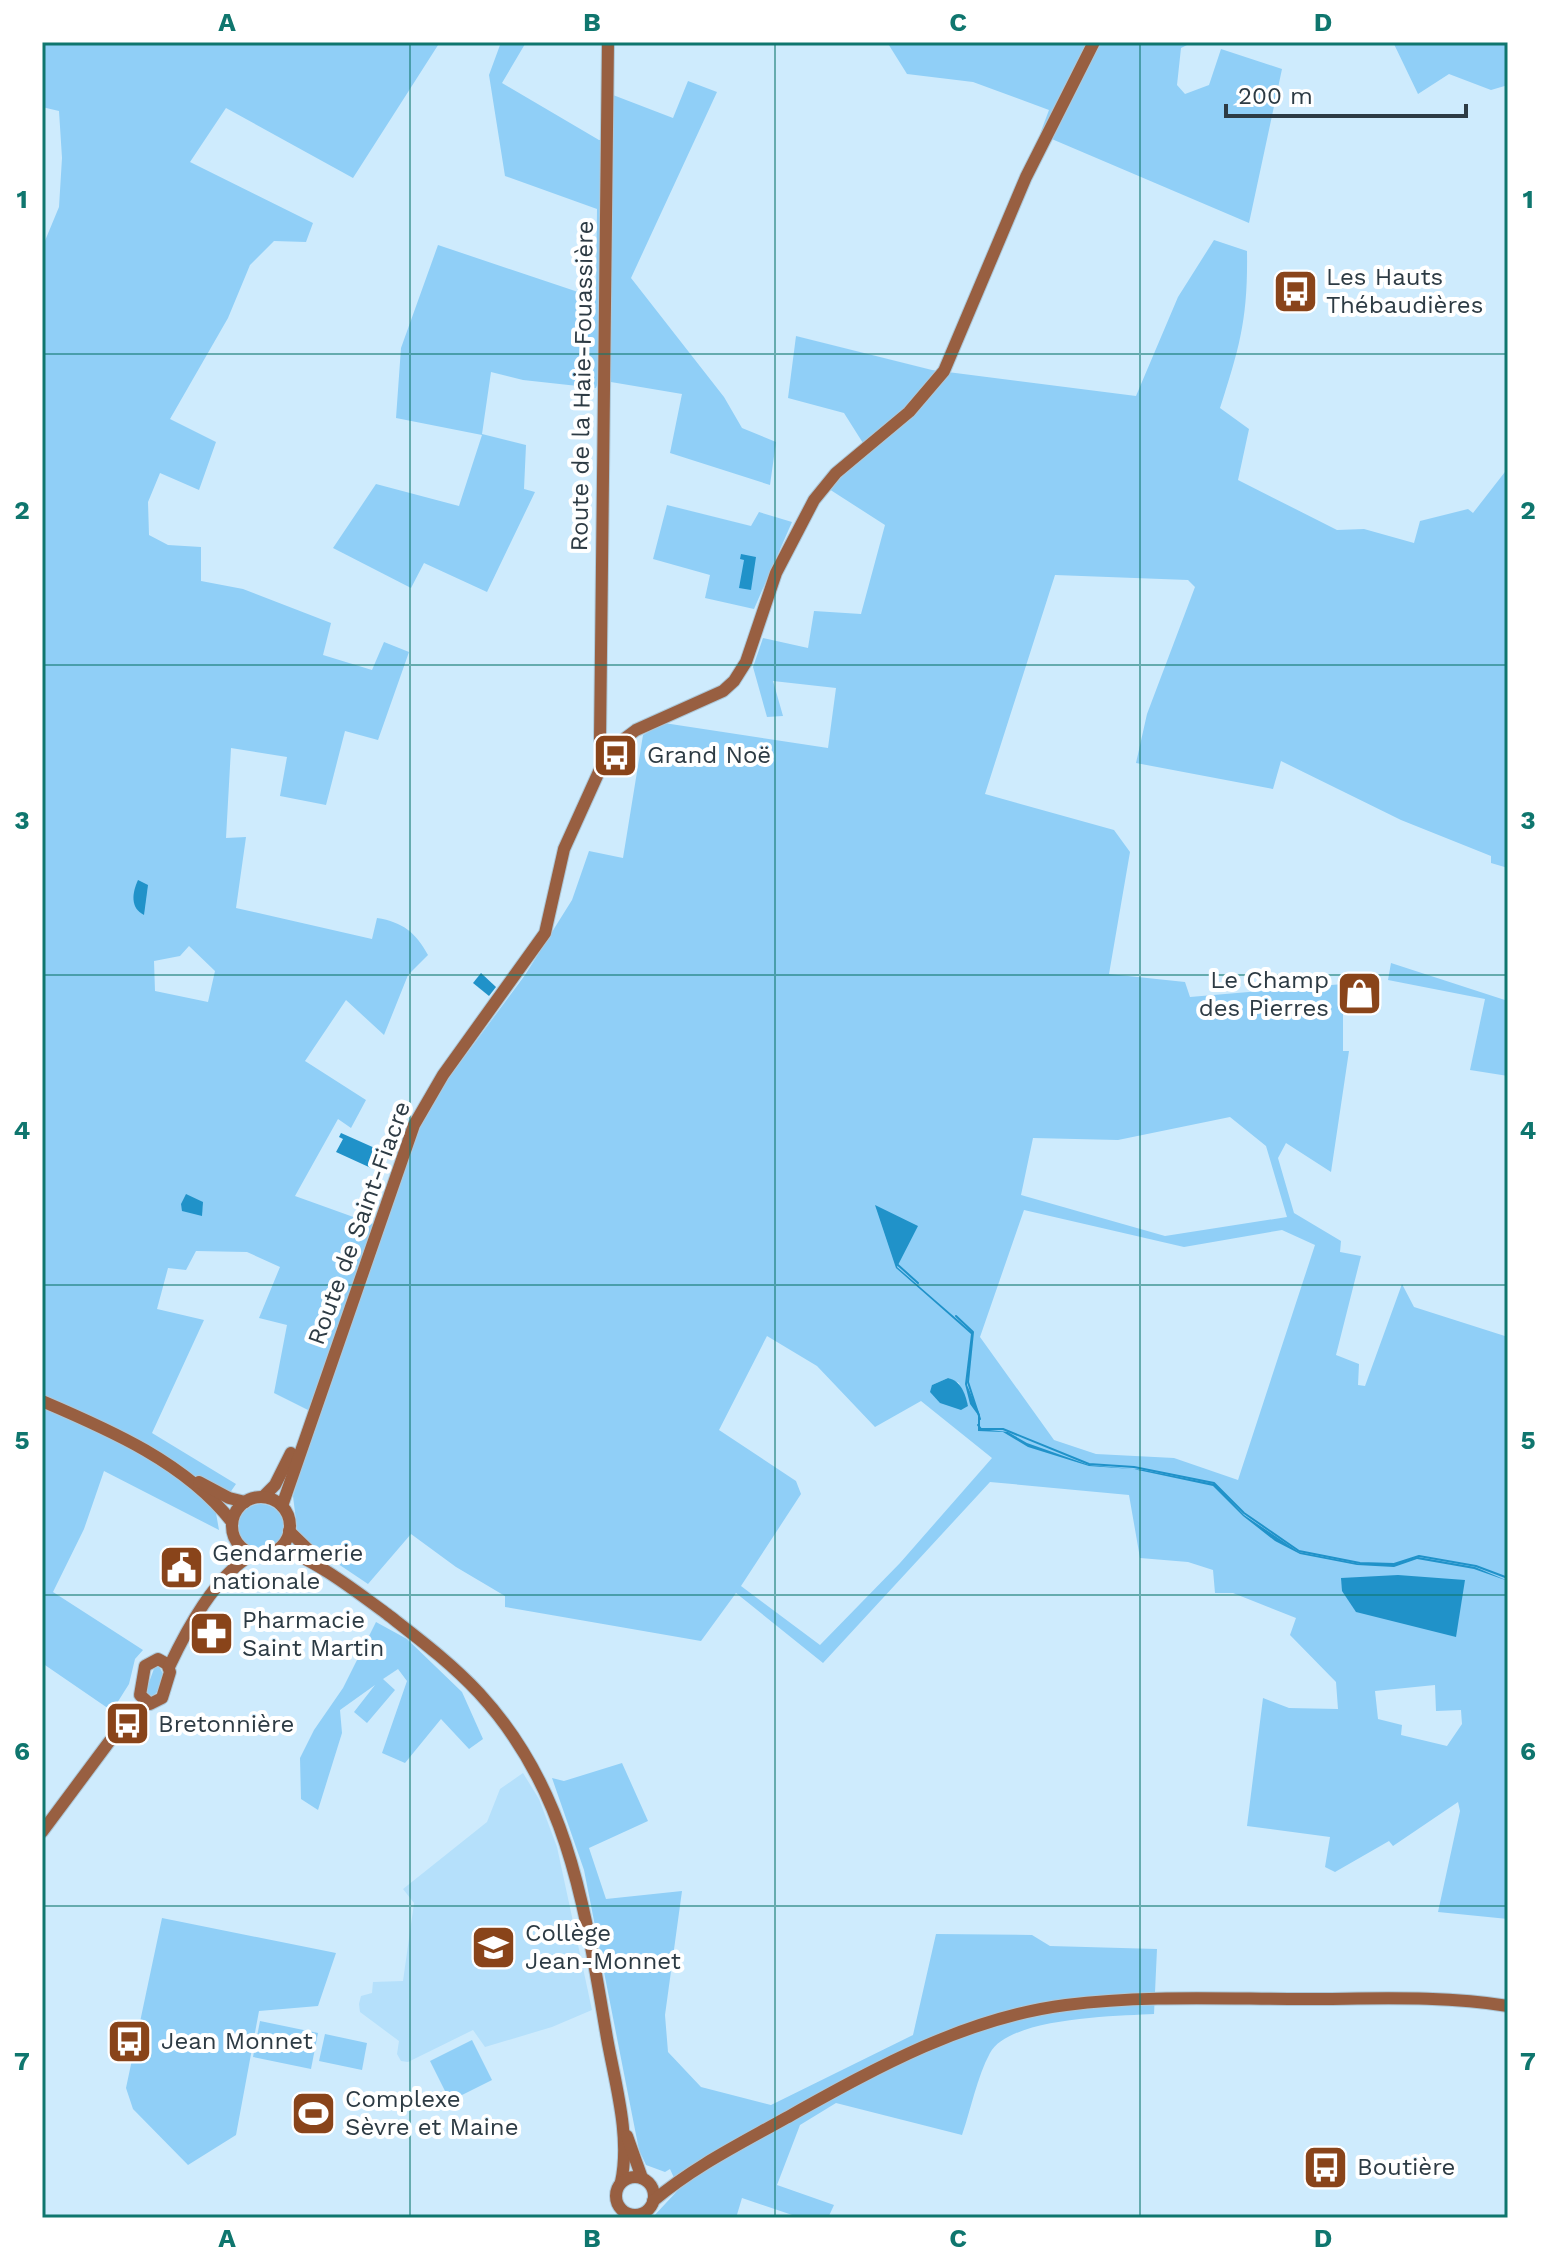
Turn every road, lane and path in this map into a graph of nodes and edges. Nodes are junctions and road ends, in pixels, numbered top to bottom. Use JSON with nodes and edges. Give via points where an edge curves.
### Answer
{"nodes":[{"id":1,"x":608,"y":42,"type":"edge"},
{"id":2,"x":1094,"y":42,"type":"edge"},
{"id":3,"x":601,"y":731,"type":"junction"},
{"id":4,"x":616,"y":745,"type":"junction"},
{"id":5,"x":607,"y":759,"type":"junction"},
{"id":6,"x":42,"y":1401,"type":"edge"},
{"id":7,"x":310,"y":1418,"type":"junction"},
{"id":8,"x":171,"y":1467,"type":"junction"},
{"id":9,"x":263,"y":1497,"type":"junction"},
{"id":10,"x":245,"y":1502,"type":"junction"},
{"id":11,"x":282,"y":1506,"type":"junction"},
{"id":12,"x":232,"y":1522,"type":"junction"},
{"id":13,"x":289,"y":1531,"type":"junction"},
{"id":14,"x":235,"y":1541,"type":"junction"},
{"id":15,"x":279,"y":1549,"type":"junction"},
{"id":16,"x":253,"y":1554,"type":"junction"},
{"id":17,"x":223,"y":1581,"type":"junction"},
{"id":18,"x":372,"y":1603,"type":"junction"},
{"id":19,"x":163,"y":1663,"type":"junction"},
{"id":20,"x":142,"y":1697,"type":"junction"},
{"id":21,"x":42,"y":1832,"type":"edge"},
{"id":22,"x":1508,"y":2006,"type":"edge"},
{"id":23,"x":618,"y":2106,"type":"junction"},
{"id":24,"x":679,"y":2178,"type":"junction"},
{"id":25,"x":645,"y":2180,"type":"junction"},
{"id":26,"x":621,"y":2182,"type":"junction"},
{"id":27,"x":653,"y":2201,"type":"junction"},
{"id":28,"x":639,"y":2216,"type":"edge"}],
"edges":[{"from":1,"to":3,"type":"main road","name":"Route de la Haie-Fouassière"},
{"from":2,"to":4,"type":"main road","name":"Route de Saint-Fiacre","via":[[1026,177],[944,371],[919,402],[836,473],[814,500],[776,573],[746,662],[734,681]]},
{"from":3,"to":4,"type":"main road"},
{"from":3,"to":5,"type":"main road","name":"Route de la Haie-Fouassière"},
{"from":4,"to":5,"type":"main road","name":"Route de Saint-Fiacre"},
{"from":5,"to":7,"type":"main road","name":"Route de Saint-Fiacre","via":[[564,849],[545,933],[443,1075],[414,1125]]},
{"from":6,"to":8,"type":"main road"},
{"from":7,"to":9,"type":"main road","name":"Route de Saint-Fiacre","via":[[275,1485]]},
{"from":7,"to":11,"type":"main road","name":"Route de Saint-Fiacre"},
{"from":8,"to":10,"type":"main road"},
{"from":8,"to":12,"type":"main road"},
{"from":9,"to":10,"type":"main road"},
{"from":9,"to":11,"type":"main road"},
{"from":10,"to":12,"type":"main road"},
{"from":11,"to":13,"type":"main road"},
{"from":12,"to":14,"type":"main road"},
{"from":13,"to":15,"type":"main road"},
{"from":13,"to":18,"type":"main road","via":[[300,1546]]},
{"from":14,"to":16,"type":"main road"},
{"from":14,"to":17,"type":"main road"},
{"from":15,"to":16,"type":"main road"},
{"from":15,"to":18,"type":"main road"},
{"from":16,"to":17,"type":"main road"},
{"from":17,"to":19,"type":"main road"},
{"from":18,"to":23,"type":"main road","via":[[477,1691],[516,1739],[549,1795],[581,1894]]},
{"from":19,"to":20,"type":"main road","via":[[145,1666]]},
{"from":19,"to":20,"type":"main road","via":[[162,1698],[156,1703]]},
{"from":20,"to":21,"type":"main road"},
{"from":22,"to":24,"type":"main road","via":[[1451,1999],[1064,2005],[973,2026],[902,2056]]},
{"from":23,"to":25,"type":"main road"},
{"from":23,"to":26,"type":"main road"},
{"from":24,"to":25,"type":"main road"},
{"from":24,"to":27,"type":"main road"},
{"from":25,"to":26,"type":"main road","via":[[633,2176]]},
{"from":25,"to":27,"type":"main road"},
{"from":26,"to":28,"type":"main road","via":[[615,2199],[621,2210]]},
{"from":27,"to":28,"type":"main road"}]}
